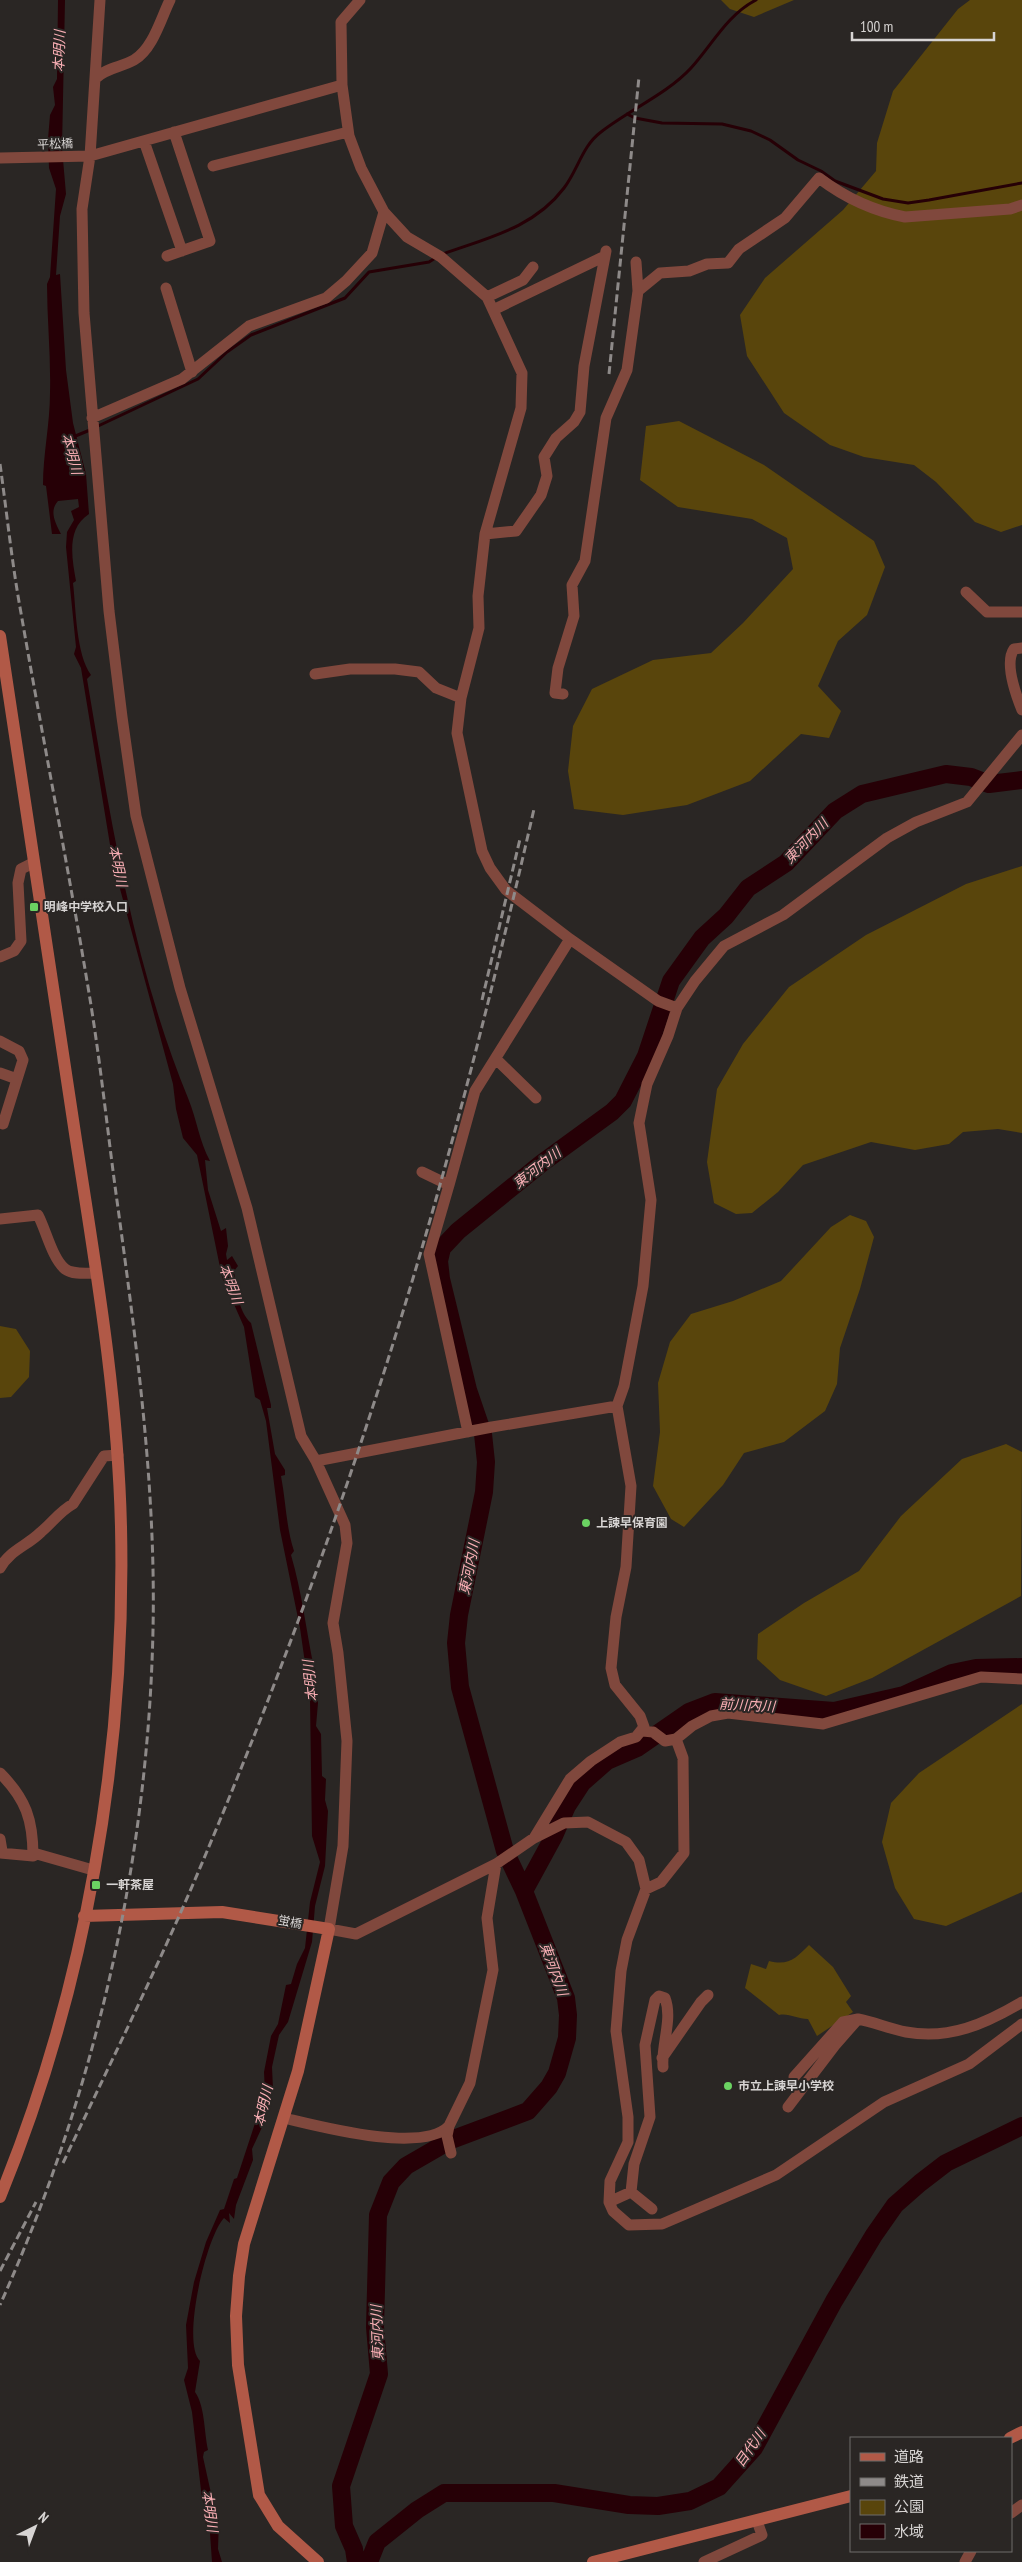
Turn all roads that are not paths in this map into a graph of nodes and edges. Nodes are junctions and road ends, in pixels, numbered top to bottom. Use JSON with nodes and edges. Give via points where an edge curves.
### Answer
{"nodes":[{"id":1,"x":100,"y":0,"type":"edge"},
{"id":2,"x":170,"y":0,"type":"edge"},
{"id":3,"x":360,"y":0,"type":"edge"},
{"id":4,"x":96,"y":78,"type":"junction"},
{"id":5,"x":342,"y":85,"type":"junction"},
{"id":6,"x":174,"y":132,"type":"junction"},
{"id":7,"x":348,"y":132,"type":"junction"},
{"id":8,"x":144,"y":141,"type":"junction"},
{"id":9,"x":87,"y":157,"type":"junction"},
{"id":10,"x":0,"y":158,"type":"edge"},
{"id":11,"x":213,"y":166,"type":"dead end"},
{"id":12,"x":1022,"y":205,"type":"edge"},
{"id":13,"x":384,"y":212,"type":"junction"},
{"id":14,"x":182,"y":251,"type":"junction"},
{"id":15,"x":167,"y":256,"type":"dead end"},
{"id":16,"x":636,"y":262,"type":"dead end"},
{"id":17,"x":533,"y":267,"type":"dead end"},
{"id":18,"x":166,"y":288,"type":"dead end"},
{"id":19,"x":638,"y":291,"type":"junction"},
{"id":20,"x":487,"y":297,"type":"junction"},
{"id":21,"x":493,"y":310,"type":"junction"},
{"id":22,"x":192,"y":372,"type":"junction"},
{"id":23,"x":92,"y":420,"type":"junction"},
{"id":24,"x":485,"y":534,"type":"junction"},
{"id":25,"x":966,"y":592,"type":"dead end"},
{"id":26,"x":1022,"y":612,"type":"edge"},
{"id":27,"x":0,"y":636,"type":"edge"},
{"id":28,"x":1022,"y":648,"type":"edge"},
{"id":29,"x":314,"y":674,"type":"dead end"},
{"id":30,"x":563,"y":694,"type":"dead end"},
{"id":31,"x":461,"y":698,"type":"junction"},
{"id":32,"x":1022,"y":710,"type":"edge"},
{"id":33,"x":1022,"y":735,"type":"edge"},
{"id":34,"x":33,"y":863,"type":"junction"},
{"id":35,"x":570,"y":939,"type":"junction"},
{"id":36,"x":0,"y":956,"type":"edge"},
{"id":37,"x":676,"y":1008,"type":"junction"},
{"id":38,"x":0,"y":1041,"type":"edge"},
{"id":39,"x":496,"y":1058,"type":"junction"},
{"id":40,"x":0,"y":1073,"type":"edge"},
{"id":41,"x":17,"y":1078,"type":"junction"},
{"id":42,"x":536,"y":1098,"type":"dead end"},
{"id":43,"x":0,"y":1123,"type":"edge"},
{"id":44,"x":422,"y":1172,"type":"dead end"},
{"id":45,"x":449,"y":1185,"type":"junction"},
{"id":46,"x":0,"y":1219,"type":"edge"},
{"id":47,"x":96,"y":1273,"type":"junction"},
{"id":48,"x":617,"y":1406,"type":"junction"},
{"id":49,"x":473,"y":1431,"type":"junction"},
{"id":50,"x":118,"y":1455,"type":"junction"},
{"id":51,"x":316,"y":1461,"type":"junction"},
{"id":52,"x":0,"y":1568,"type":"edge"},
{"id":53,"x":1022,"y":1679,"type":"edge"},
{"id":54,"x":648,"y":1731,"type":"junction"},
{"id":55,"x":671,"y":1740,"type":"junction"},
{"id":56,"x":0,"y":1778,"type":"edge"},
{"id":57,"x":534,"y":1838,"type":"junction"},
{"id":58,"x":0,"y":1839,"type":"edge"},
{"id":59,"x":1,"y":1852,"type":"edge"},
{"id":60,"x":33,"y":1856,"type":"junction"},
{"id":61,"x":498,"y":1862,"type":"junction"},
{"id":62,"x":93,"y":1870,"type":"junction"},
{"id":63,"x":646,"y":1889,"type":"junction"},
{"id":64,"x":84,"y":1916,"type":"junction"},
{"id":65,"x":325,"y":1929,"type":"junction"},
{"id":66,"x":708,"y":1995,"type":"dead end"},
{"id":67,"x":1022,"y":2002,"type":"edge"},
{"id":68,"x":858,"y":2020,"type":"junction"},
{"id":69,"x":1022,"y":2024,"type":"edge"},
{"id":70,"x":794,"y":2078,"type":"dead end"},
{"id":71,"x":788,"y":2107,"type":"dead end"},
{"id":72,"x":284,"y":2118,"type":"junction"},
{"id":73,"x":448,"y":2131,"type":"junction"},
{"id":74,"x":451,"y":2153,"type":"dead end"},
{"id":75,"x":631,"y":2192,"type":"junction"},
{"id":76,"x":0,"y":2197,"type":"edge"},
{"id":77,"x":609,"y":2202,"type":"junction"},
{"id":78,"x":652,"y":2209,"type":"dead end"},
{"id":79,"x":850,"y":2496,"type":"edge"},
{"id":80,"x":757,"y":2521,"type":"junction"},
{"id":81,"x":318,"y":2562,"type":"edge"},
{"id":82,"x":593,"y":2562,"type":"edge"},
{"id":83,"x":704,"y":2562,"type":"edge"}],
"edges":[{"from":1,"to":4,"type":"street"},
{"from":2,"to":4,"type":"street","via":[[152,40],[136,59]]},
{"from":3,"to":5,"type":"street","via":[[341,22]]},
{"from":4,"to":9,"type":"street"},
{"from":5,"to":6,"type":"street","name":"平松橋"},
{"from":5,"to":7,"type":"street"},
{"from":6,"to":8,"type":"street","name":"平松橋"},
{"from":6,"to":14,"type":"street","via":[[210,241]]},
{"from":7,"to":11,"type":"street"},
{"from":7,"to":13,"type":"street","via":[[360,168]]},
{"from":8,"to":9,"type":"street","name":"平松橋"},
{"from":8,"to":14,"type":"street"},
{"from":9,"to":10,"type":"street","name":"平松橋"},
{"from":9,"to":23,"type":"street","via":[[82,209],[84,313]]},
{"from":12,"to":19,"type":"street","via":[[1010,209],[905,217],[838,192],[819,178],[785,218],[739,249],[728,264],[707,264],[690,271],[660,274]]},
{"from":13,"to":20,"type":"street","via":[[408,237],[438,254]]},
{"from":13,"to":22,"type":"street","via":[[372,253],[346,282],[326,298],[249,326]]},
{"from":14,"to":15,"type":"street"},
{"from":16,"to":19,"type":"street"},
{"from":17,"to":20,"type":"street","via":[[523,280]]},
{"from":18,"to":22,"type":"street"},
{"from":19,"to":30,"type":"street","via":[[627,370],[606,418],[585,561],[572,585],[574,616],[558,668],[555,693]]},
{"from":20,"to":21,"type":"street"},
{"from":21,"to":24,"type":"street","via":[[522,372],[522,388],[514,436]]},
{"from":21,"to":24,"type":"street","via":[[605,253],[584,366],[580,412],[544,457],[547,476],[541,496],[516,531]]},
{"from":22,"to":23,"type":"street"},
{"from":23,"to":51,"type":"street","via":[[109,611],[136,816],[180,988],[247,1208],[302,1436]]},
{"from":24,"to":31,"type":"street","via":[[478,596],[479,628]]},
{"from":25,"to":26,"type":"street","via":[[987,612]]},
{"from":27,"to":34,"type":"street"},
{"from":28,"to":32,"type":"street","via":[[1014,648],[1010,654]]},
{"from":29,"to":31,"type":"street","via":[[350,669],[419,672],[436,688]]},
{"from":31,"to":35,"type":"street","via":[[457,733],[486,860],[506,890]]},
{"from":33,"to":37,"type":"street","via":[[967,802],[916,822],[887,838],[783,915],[724,946]]},
{"from":34,"to":36,"type":"street","via":[[21,869],[18,883],[22,941],[14,951]]},
{"from":34,"to":47,"type":"street"},
{"from":35,"to":37,"type":"street","via":[[658,1001]]},
{"from":35,"to":39,"type":"street"},
{"from":37,"to":48,"type":"street","via":[[668,1036],[647,1084],[639,1123],[650,1208],[643,1286],[624,1386]]},
{"from":38,"to":41,"type":"street","via":[[19,1051],[23,1060]]},
{"from":39,"to":42,"type":"street"},
{"from":39,"to":45,"type":"street","via":[[475,1091]]},
{"from":40,"to":41,"type":"street"},
{"from":41,"to":43,"type":"street","via":[[3,1124]]},
{"from":44,"to":45,"type":"street"},
{"from":45,"to":49,"type":"street","via":[[429,1254]]},
{"from":46,"to":47,"type":"street","via":[[38,1215],[50,1245],[65,1269],[78,1274]]},
{"from":47,"to":50,"type":"street","via":[[110,1367]]},
{"from":48,"to":49,"type":"street"},
{"from":48,"to":54,"type":"street","via":[[631,1486],[626,1567],[616,1617],[611,1668],[615,1685]]},
{"from":49,"to":51,"type":"street"},
{"from":50,"to":52,"type":"street","via":[[104,1456],[73,1504],[39,1534],[19,1546]]},
{"from":50,"to":62,"type":"street","via":[[120,1635],[107,1788]]},
{"from":51,"to":65,"type":"street","via":[[345,1525],[347,1543],[333,1623],[347,1741],[343,1846]]},
{"from":53,"to":55,"type":"street","via":[[980,1677],[823,1724],[728,1713],[711,1716]]},
{"from":54,"to":55,"type":"street"},
{"from":54,"to":57,"type":"street","via":[[620,1742],[570,1779]]},
{"from":55,"to":63,"type":"street","via":[[683,1758],[684,1853],[661,1882]]},
{"from":56,"to":60,"type":"street","via":[[20,1796],[20,1810],[33,1831]]},
{"from":57,"to":61,"type":"street"},
{"from":57,"to":63,"type":"street","via":[[564,1823],[588,1822],[604,1829],[626,1842],[639,1860]]},
{"from":58,"to":59,"type":"street"},
{"from":59,"to":60,"type":"street"},
{"from":60,"to":62,"type":"street","via":[[37,1854]]},
{"from":61,"to":65,"type":"street","via":[[356,1934]]},
{"from":61,"to":73,"type":"street","via":[[488,1918],[493,1970],[470,2083]]},
{"from":62,"to":64,"type":"street"},
{"from":63,"to":77,"type":"street","via":[[627,1940],[621,1972],[616,2031],[628,2116],[628,2142],[610,2181]]},
{"from":64,"to":65,"type":"street","name":"蛍橋","via":[[222,1912]]},
{"from":64,"to":76,"type":"street","via":[[37,2096]]},
{"from":65,"to":72,"type":"street","via":[[300,2062]]},
{"from":66,"to":75,"type":"street","via":[[663,2063],[668,2007],[665,1998],[659,1996],[655,2000],[645,2045],[650,2117],[634,2164]]},
{"from":67,"to":68,"type":"street","via":[[987,2022],[954,2034],[904,2032]]},
{"from":68,"to":70,"type":"street","via":[[843,2022]]},
{"from":68,"to":71,"type":"street"},
{"from":69,"to":77,"type":"street","via":[[969,2064],[884,2102],[785,2170],[748,2188],[652,2226],[629,2225]]},
{"from":72,"to":73,"type":"street","via":[[389,2139]]},
{"from":72,"to":81,"type":"street","via":[[244,2244],[236,2342],[259,2495],[278,2526]]},
{"from":73,"to":74,"type":"street"},
{"from":75,"to":77,"type":"street"},
{"from":75,"to":78,"type":"street"},
{"from":79,"to":80,"type":"street"},
{"from":80,"to":82,"type":"street"},
{"from":80,"to":83,"type":"street","via":[[762,2536]]}]}
